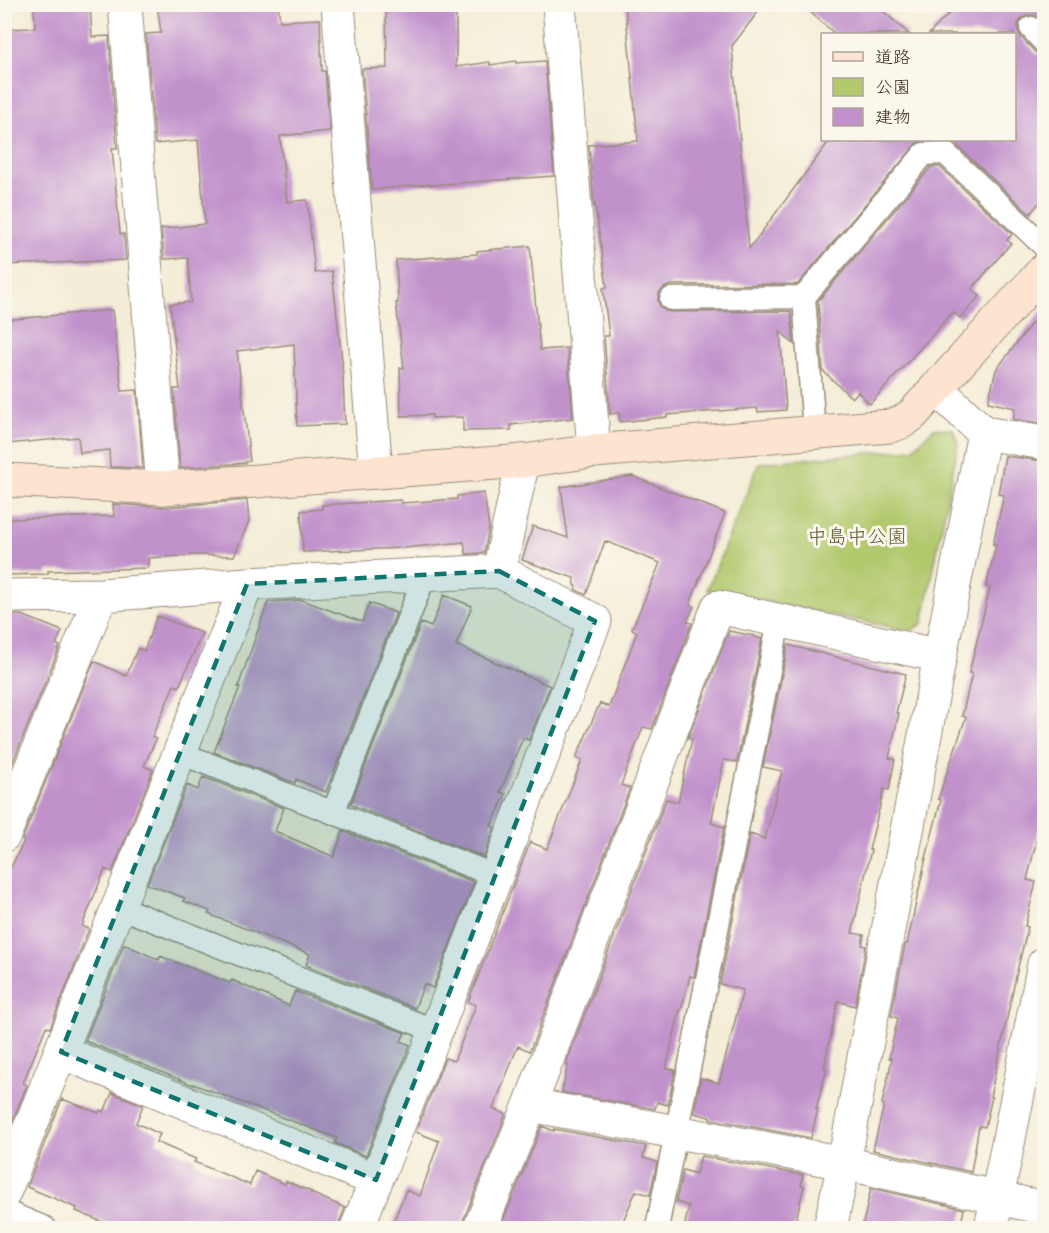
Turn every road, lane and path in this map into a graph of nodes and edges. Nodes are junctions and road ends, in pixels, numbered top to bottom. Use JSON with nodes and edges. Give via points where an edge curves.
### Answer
{"nodes":[{"id":1,"x":125,"y":4,"type":"edge"},
{"id":2,"x":338,"y":4,"type":"edge"},
{"id":3,"x":559,"y":4,"type":"edge"},
{"id":4,"x":1044,"y":246,"type":"edge"},
{"id":5,"x":1044,"y":270,"type":"edge"},
{"id":6,"x":804,"y":297,"type":"junction"},
{"id":7,"x":671,"y":298,"type":"dead end"},
{"id":8,"x":936,"y":388,"type":"junction"},
{"id":9,"x":814,"y":432,"type":"junction"},
{"id":10,"x":984,"y":433,"type":"junction"},
{"id":11,"x":1044,"y":443,"type":"edge"},
{"id":12,"x":594,"y":451,"type":"junction"},
{"id":13,"x":523,"y":461,"type":"junction"},
{"id":14,"x":376,"y":472,"type":"junction"},
{"id":15,"x":4,"y":480,"type":"edge"},
{"id":16,"x":164,"y":488,"type":"junction"},
{"id":17,"x":499,"y":571,"type":"junction"},
{"id":18,"x":425,"y":575,"type":"junction"},
{"id":19,"x":247,"y":584,"type":"junction"},
{"id":20,"x":4,"y":596,"type":"edge"},
{"id":21,"x":101,"y":596,"type":"junction"},
{"id":22,"x":778,"y":621,"type":"junction"},
{"id":23,"x":940,"y":656,"type":"junction"},
{"id":24,"x":180,"y":753,"type":"junction"},
{"id":25,"x":333,"y":813,"type":"junction"},
{"id":26,"x":4,"y":835,"type":"edge"},
{"id":27,"x":496,"y":876,"type":"junction"},
{"id":28,"x":119,"y":908,"type":"junction"},
{"id":29,"x":1044,"y":964,"type":"edge"},
{"id":30,"x":436,"y":1031,"type":"junction"},
{"id":31,"x":61,"y":1052,"type":"junction"},
{"id":32,"x":530,"y":1105,"type":"junction"},
{"id":33,"x":676,"y":1132,"type":"junction"},
{"id":34,"x":844,"y":1163,"type":"junction"},
{"id":35,"x":376,"y":1180,"type":"junction"},
{"id":36,"x":4,"y":1193,"type":"edge"},
{"id":37,"x":1044,"y":1208,"type":"edge"},
{"id":38,"x":4,"y":1211,"type":"edge"},
{"id":39,"x":995,"y":1213,"type":"edge"},
{"id":40,"x":45,"y":1228,"type":"edge"},
{"id":41,"x":357,"y":1228,"type":"edge"},
{"id":42,"x":480,"y":1228,"type":"edge"},
{"id":43,"x":657,"y":1228,"type":"edge"},
{"id":44,"x":830,"y":1228,"type":"edge"}],
"edges":[{"from":1,"to":16,"type":"street"},
{"from":2,"to":14,"type":"street"},
{"from":3,"to":12,"type":"street"},
{"from":4,"to":6,"type":"lane","via":[[945,153],[924,153]]},
{"from":5,"to":8,"type":"street"},
{"from":6,"to":7,"type":"lane"},
{"from":6,"to":9,"type":"lane"},
{"from":8,"to":9,"type":"street","via":[[902,422]]},
{"from":8,"to":10,"type":"street"},
{"from":9,"to":12,"type":"street"},
{"from":10,"to":11,"type":"street"},
{"from":10,"to":23,"type":"street"},
{"from":12,"to":13,"type":"street"},
{"from":13,"to":14,"type":"street"},
{"from":13,"to":17,"type":"street"},
{"from":14,"to":16,"type":"street"},
{"from":15,"to":16,"type":"street"},
{"from":17,"to":18,"type":"street"},
{"from":17,"to":27,"type":"street","via":[[595,621]]},
{"from":18,"to":19,"type":"street"},
{"from":18,"to":25,"type":"lane"},
{"from":19,"to":21,"type":"street"},
{"from":19,"to":24,"type":"street"},
{"from":20,"to":21,"type":"street"},
{"from":21,"to":26,"type":"street"},
{"from":22,"to":23,"type":"street"},
{"from":22,"to":32,"type":"street","via":[[718,607]]},
{"from":22,"to":33,"type":"lane"},
{"from":23,"to":34,"type":"street"},
{"from":24,"to":25,"type":"lane"},
{"from":24,"to":28,"type":"street"},
{"from":25,"to":27,"type":"lane"},
{"from":27,"to":30,"type":"street"},
{"from":28,"to":30,"type":"lane"},
{"from":28,"to":31,"type":"street"},
{"from":29,"to":39,"type":"street"},
{"from":30,"to":35,"type":"street"},
{"from":31,"to":35,"type":"street"},
{"from":31,"to":36,"type":"street"},
{"from":32,"to":33,"type":"street"},
{"from":32,"to":42,"type":"street"},
{"from":33,"to":34,"type":"street"},
{"from":33,"to":43,"type":"lane"},
{"from":34,"to":39,"type":"street"},
{"from":34,"to":44,"type":"street"},
{"from":35,"to":41,"type":"street"},
{"from":37,"to":39,"type":"street"},
{"from":38,"to":40,"type":"lane"}]}
